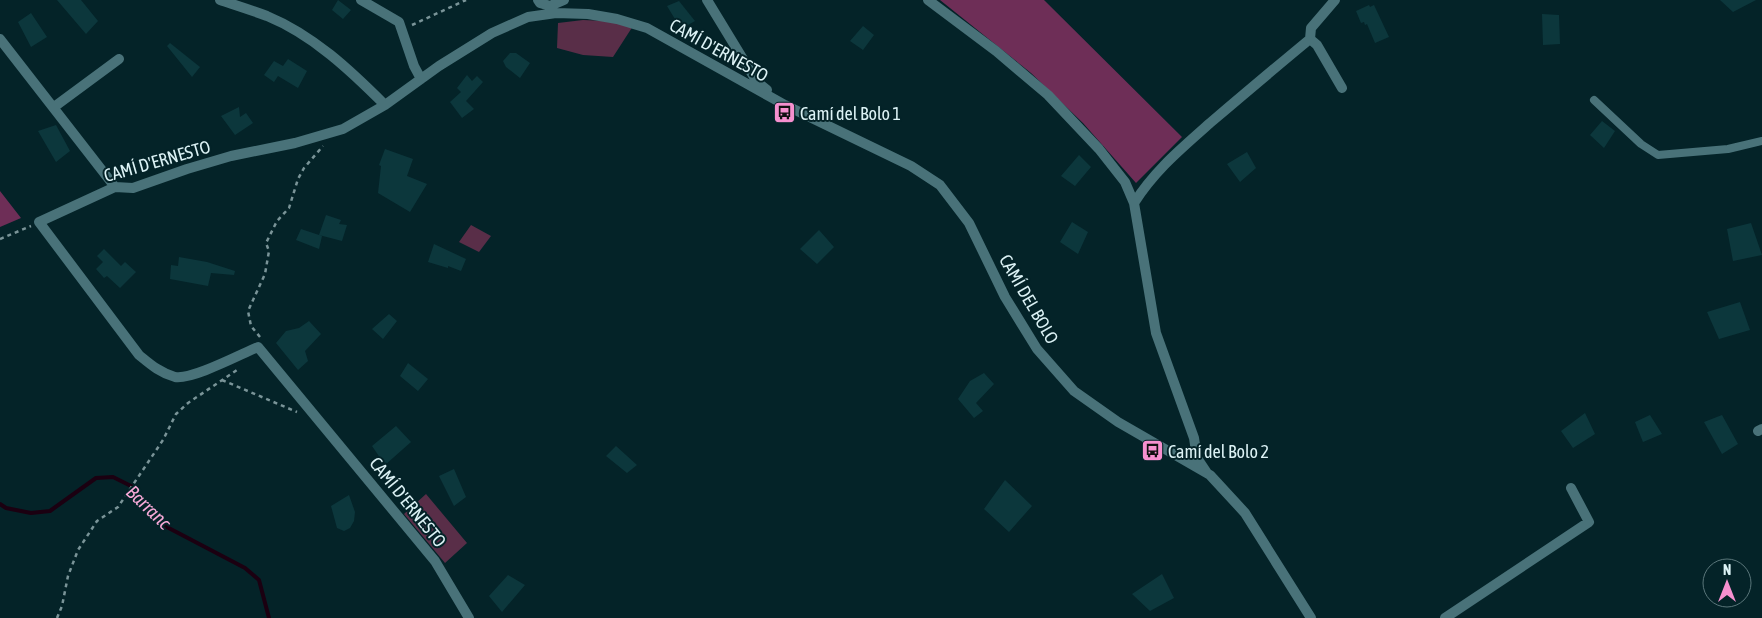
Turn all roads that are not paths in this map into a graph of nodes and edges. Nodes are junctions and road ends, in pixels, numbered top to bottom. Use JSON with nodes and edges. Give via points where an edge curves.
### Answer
{"nodes":[{"id":1,"x":220,"y":0,"type":"edge"},
{"id":2,"x":361,"y":0,"type":"edge"},
{"id":3,"x":538,"y":0,"type":"edge"},
{"id":4,"x":564,"y":0,"type":"edge"},
{"id":5,"x":707,"y":0,"type":"edge"},
{"id":6,"x":928,"y":0,"type":"edge"},
{"id":7,"x":1335,"y":0,"type":"edge"},
{"id":8,"x":550,"y":6,"type":"junction"},
{"id":9,"x":533,"y":17,"type":"junction"},
{"id":10,"x":0,"y":39,"type":"edge"},
{"id":11,"x":1310,"y":40,"type":"junction"},
{"id":12,"x":119,"y":59,"type":"dead end"},
{"id":13,"x":421,"y":79,"type":"junction"},
{"id":14,"x":1342,"y":88,"type":"dead end"},
{"id":15,"x":1594,"y":100,"type":"dead end"},
{"id":16,"x":385,"y":105,"type":"junction"},
{"id":17,"x":785,"y":105,"type":"junction"},
{"id":18,"x":54,"y":107,"type":"junction"},
{"id":19,"x":1762,"y":141,"type":"edge"},
{"id":20,"x":115,"y":187,"type":"junction"},
{"id":21,"x":1134,"y":203,"type":"junction"},
{"id":22,"x":1210,"y":475,"type":"junction"},
{"id":23,"x":1571,"y":488,"type":"dead end"},
{"id":24,"x":469,"y":618,"type":"edge"},
{"id":25,"x":1310,"y":618,"type":"edge"},
{"id":26,"x":1445,"y":618,"type":"edge"}],
"edges":[{"from":1,"to":16,"type":"street","via":[[268,17],[314,42],[351,71]]},
{"from":2,"to":13,"type":"street","via":[[399,22]]},
{"from":3,"to":8,"type":"street"},
{"from":4,"to":8,"type":"street"},
{"from":5,"to":17,"type":"street","via":[[757,82]]},
{"from":6,"to":21,"type":"street","via":[[1048,95],[1126,182]]},
{"from":7,"to":11,"type":"street","via":[[1311,28]]},
{"from":8,"to":9,"type":"street"},
{"from":9,"to":13,"type":"street","name":"CAMÍ D'ERNESTO","via":[[492,33]]},
{"from":9,"to":17,"type":"street","name":"CAMÍ D'ERNESTO","via":[[556,13],[588,14],[617,18],[647,28]]},
{"from":10,"to":18,"type":"street"},
{"from":11,"to":14,"type":"street","via":[[1317,45]]},
{"from":11,"to":21,"type":"street","via":[[1164,164]]},
{"from":12,"to":18,"type":"street"},
{"from":13,"to":16,"type":"street","name":"CAMÍ D'ERNESTO"},
{"from":15,"to":19,"type":"lane","via":[[1641,144],[1658,155],[1728,149]]},
{"from":16,"to":20,"type":"street","name":"CAMÍ D'ERNESTO","via":[[343,129],[231,156],[133,188]]},
{"from":17,"to":22,"type":"street","name":"CAMÍ DEL BOLO","via":[[911,166],[940,185],[969,223],[1005,297],[1037,349],[1074,391],[1118,422]]},
{"from":18,"to":20,"type":"street"},
{"from":20,"to":24,"type":"street","name":"CAMÍ D'ERNESTO","via":[[39,222],[139,355],[160,371],[177,377],[198,373],[258,347],[435,561]]},
{"from":21,"to":22,"type":"street","via":[[1156,333],[1194,438],[1197,458]]},
{"from":22,"to":25,"type":"street","name":"CAMÍ DEL BOLO","via":[[1244,513]]},
{"from":23,"to":26,"type":"street","via":[[1590,522]]}]}
